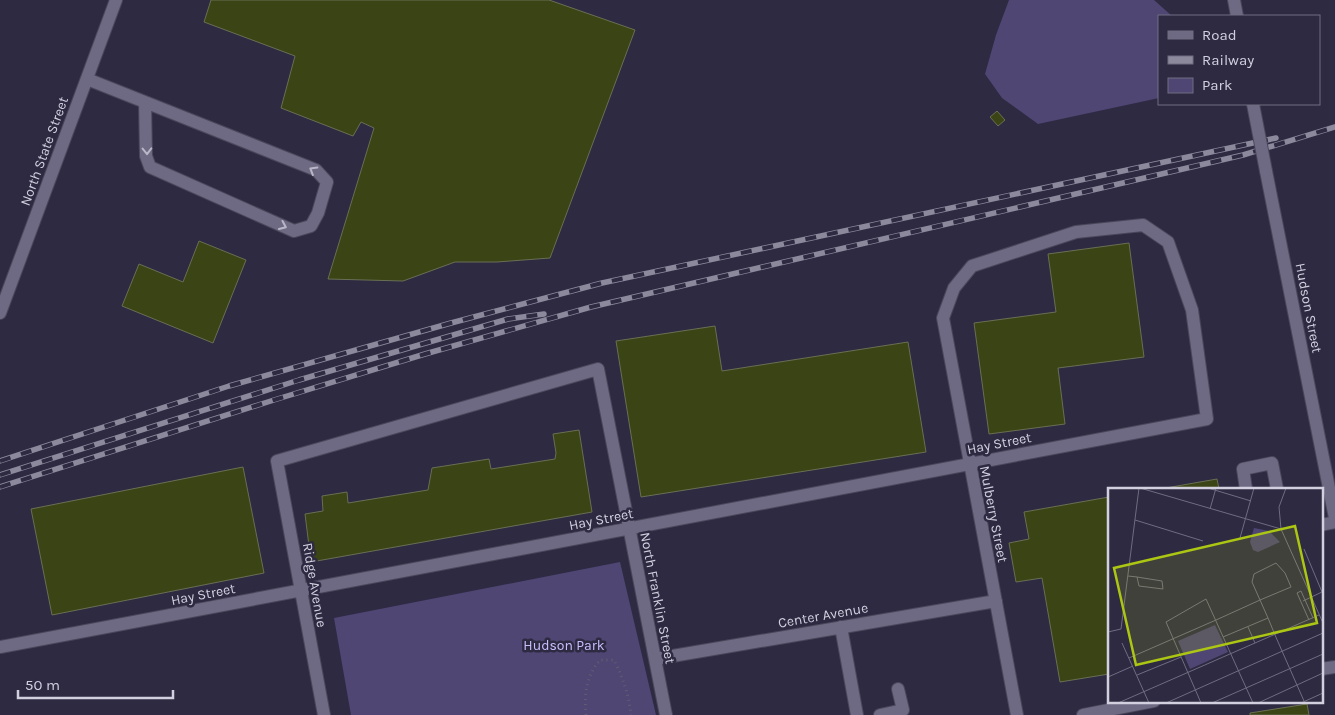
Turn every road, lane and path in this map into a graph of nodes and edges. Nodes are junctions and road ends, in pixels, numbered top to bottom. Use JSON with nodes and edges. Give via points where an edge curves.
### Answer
{"nodes":[{"id":1,"x":116,"y":0,"type":"edge"},
{"id":2,"x":1234,"y":0,"type":"edge"},
{"id":3,"x":1237,"y":15,"type":"edge"},
{"id":4,"x":87,"y":79,"type":"junction"},
{"id":5,"x":145,"y":102,"type":"junction"},
{"id":6,"x":1253,"y":105,"type":"edge"},
{"id":7,"x":0,"y":312,"type":"edge"},
{"id":8,"x":598,"y":369,"type":"joint"},
{"id":9,"x":1207,"y":419,"type":"joint"},
{"id":10,"x":970,"y":464,"type":"junction"},
{"id":11,"x":1246,"y":488,"type":"edge"},
{"id":12,"x":1277,"y":488,"type":"edge"},
{"id":13,"x":1335,"y":518,"type":"edge"},
{"id":14,"x":1335,"y":522,"type":"edge"},
{"id":15,"x":1322,"y":525,"type":"edge"},
{"id":16,"x":629,"y":529,"type":"junction"},
{"id":17,"x":301,"y":591,"type":"junction"},
{"id":18,"x":996,"y":601,"type":"junction"},
{"id":19,"x":841,"y":628,"type":"junction"},
{"id":20,"x":0,"y":648,"type":"edge"},
{"id":21,"x":655,"y":659,"type":"junction"},
{"id":22,"x":1335,"y":667,"type":"edge"},
{"id":23,"x":1322,"y":669,"type":"edge"},
{"id":24,"x":898,"y":689,"type":"dead end"},
{"id":25,"x":1149,"y":702,"type":"edge"},
{"id":26,"x":324,"y":715,"type":"edge"},
{"id":27,"x":586,"y":715,"type":"edge"},
{"id":28,"x":631,"y":715,"type":"edge"},
{"id":29,"x":666,"y":715,"type":"edge"},
{"id":30,"x":857,"y":715,"type":"edge"},
{"id":31,"x":880,"y":715,"type":"edge"},
{"id":32,"x":1017,"y":715,"type":"edge"},
{"id":33,"x":1083,"y":715,"type":"edge"}],
"edges":[{"from":1,"to":4,"type":"street","name":"North State Street"},
{"from":2,"to":3,"type":"street"},
{"from":4,"to":5,"type":"street"},
{"from":4,"to":7,"type":"street","name":"North State Street"},
{"from":5,"to":5,"type":"street","one_way":true,"via":[[146,156],[150,167],[294,231],[311,226],[327,182],[316,170]]},
{"from":6,"to":13,"type":"street","name":"Hudson Street","bridge":true},
{"from":8,"to":16,"type":"street","name":"North Franklin Street"},
{"from":8,"to":17,"type":"street","name":"Ridge Avenue","via":[[278,461]]},
{"from":9,"to":10,"type":"street","name":"Hay Street"},
{"from":9,"to":10,"type":"street","name":"Mulberry Street","via":[[1192,310],[1168,242],[1143,225],[1076,232],[972,266],[954,288],[942,318]]},
{"from":10,"to":16,"type":"street","name":"Hay Street"},
{"from":10,"to":18,"type":"street","name":"Mulberry Street"},
{"from":11,"to":12,"type":"street","via":[[1243,469],[1272,463]]},
{"from":14,"to":15,"type":"street"},
{"from":16,"to":17,"type":"street","name":"Hay Street"},
{"from":16,"to":21,"type":"street","name":"North Franklin Street"},
{"from":17,"to":20,"type":"street","name":"Hay Street"},
{"from":17,"to":26,"type":"street","name":"Ridge Avenue"},
{"from":18,"to":19,"type":"street","name":"Center Avenue"},
{"from":18,"to":32,"type":"street","name":"Mulberry Street"},
{"from":19,"to":21,"type":"street","name":"Center Avenue"},
{"from":19,"to":30,"type":"street"},
{"from":21,"to":29,"type":"street","name":"North Franklin Street"},
{"from":22,"to":23,"type":"street"},
{"from":24,"to":31,"type":"street","via":[[903,710]]},
{"from":25,"to":33,"type":"street"},
{"from":27,"to":28,"type":"path","via":[[586,688],[590,675],[600,660],[614,660],[628,693]]}]}
